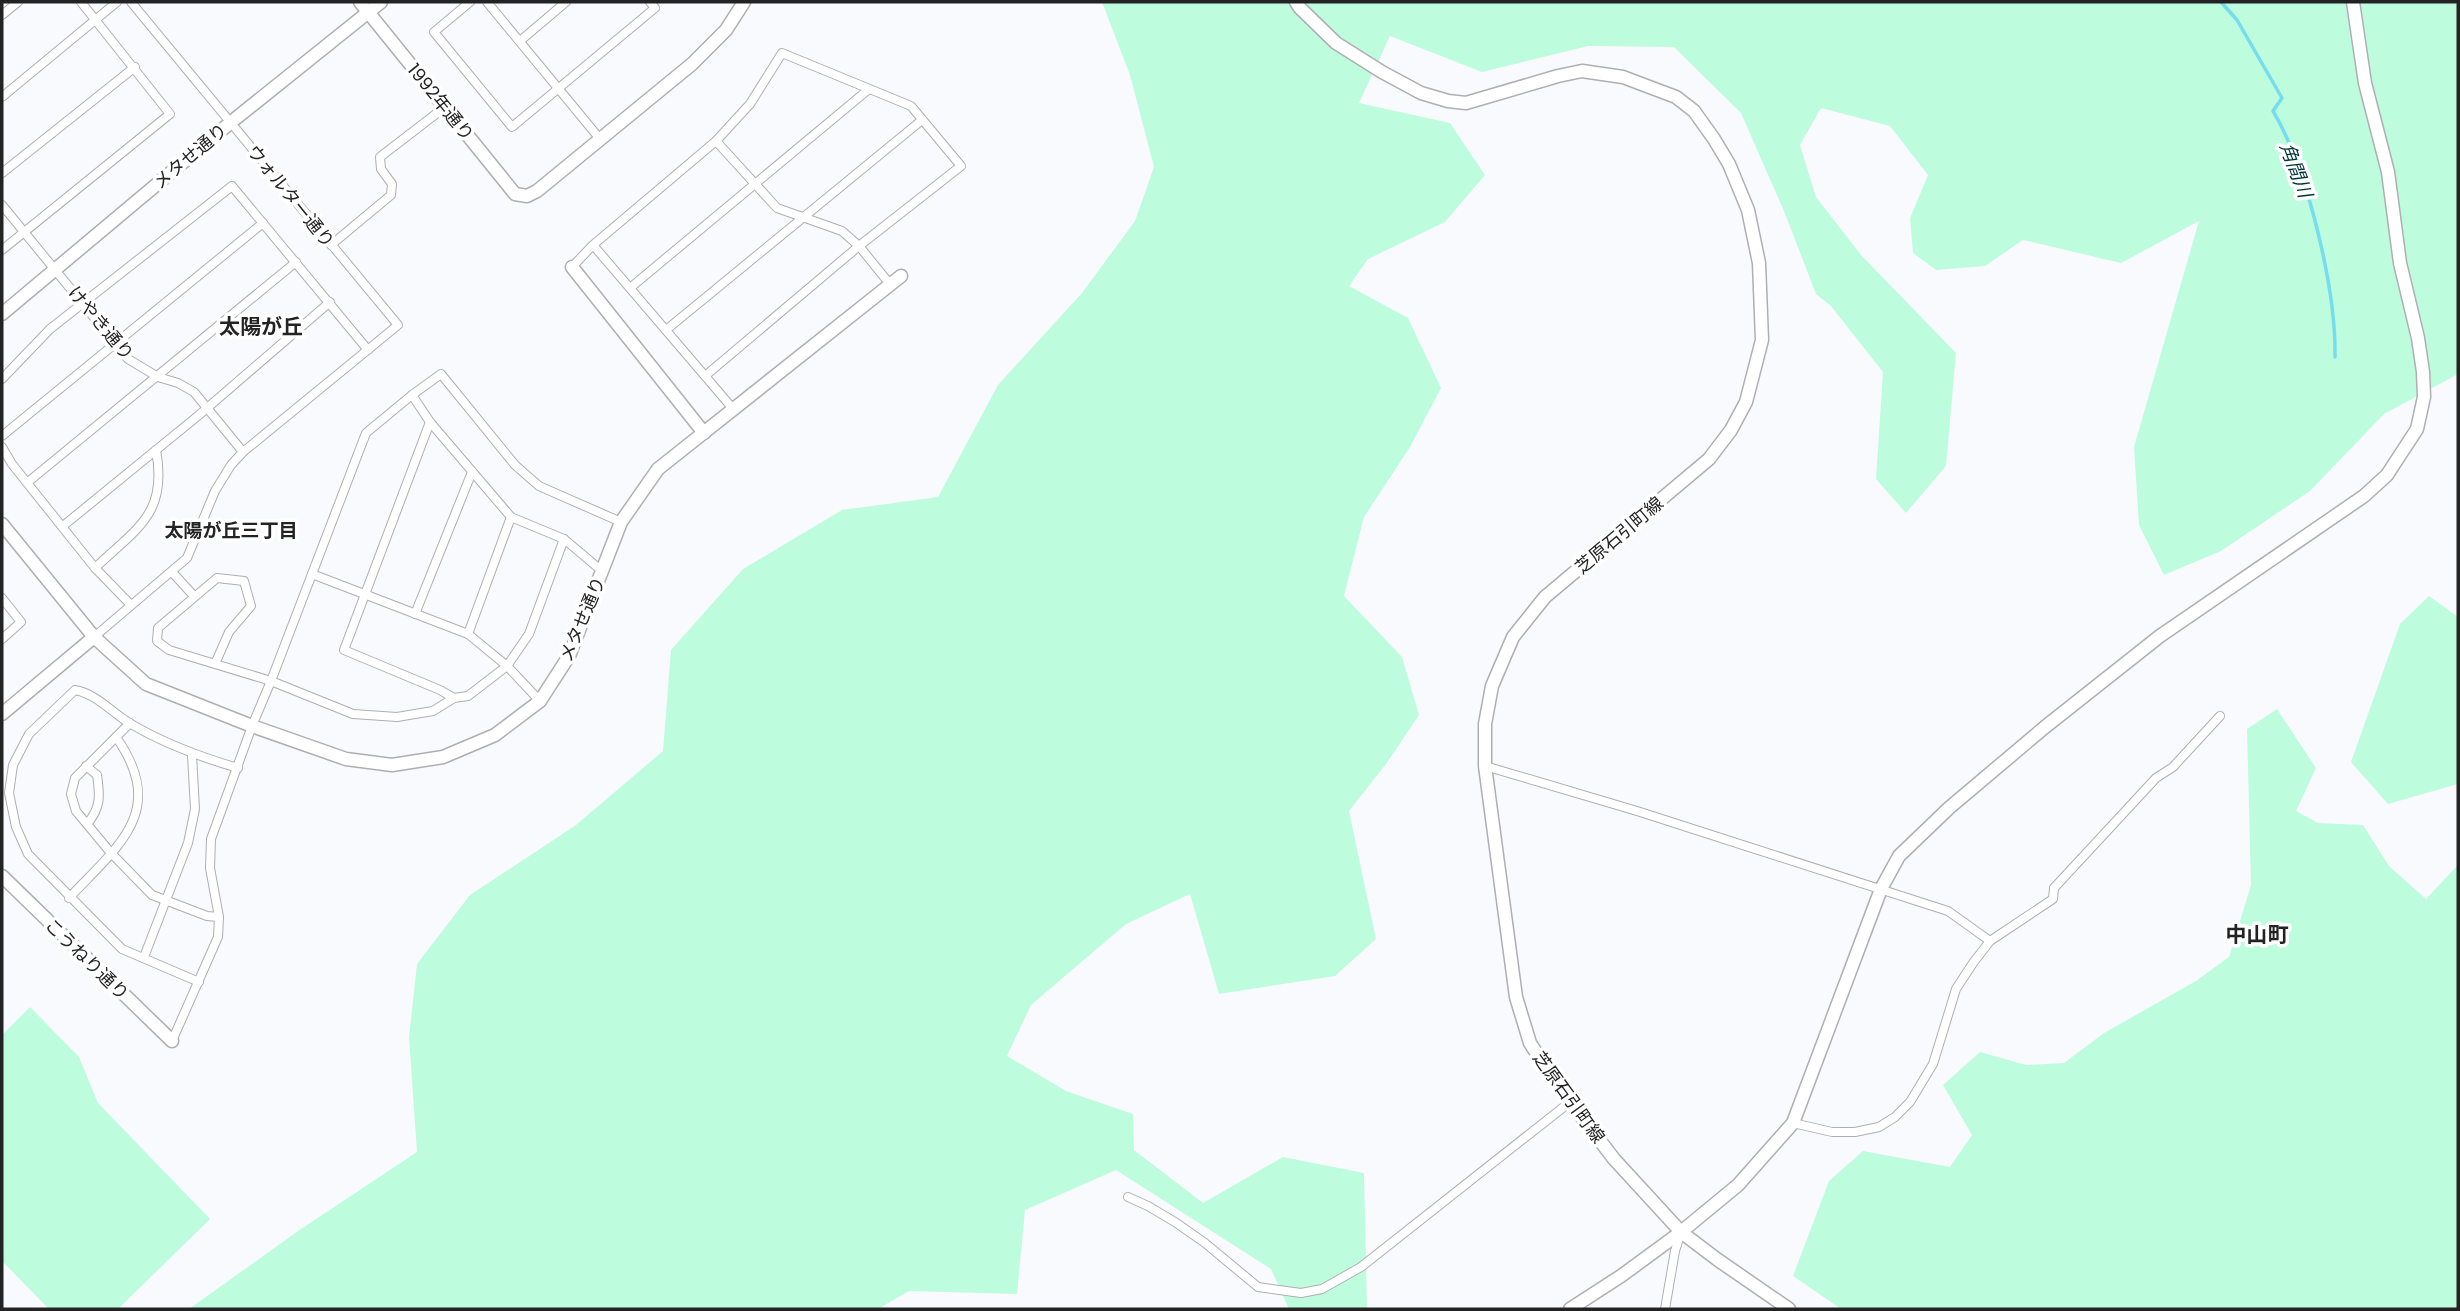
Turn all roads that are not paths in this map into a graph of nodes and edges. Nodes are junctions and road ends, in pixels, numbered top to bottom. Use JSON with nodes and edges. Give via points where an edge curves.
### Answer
{"nodes":[{"id":1,"x":18,"y":2,"type":"edge"},
{"id":2,"x":81,"y":2,"type":"edge"},
{"id":3,"x":117,"y":2,"type":"edge"},
{"id":4,"x":131,"y":2,"type":"edge"},
{"id":5,"x":381,"y":2,"type":"edge"},
{"id":6,"x":470,"y":2,"type":"edge"},
{"id":7,"x":488,"y":2,"type":"edge"},
{"id":8,"x":566,"y":2,"type":"edge"},
{"id":9,"x":650,"y":2,"type":"edge"},
{"id":10,"x":744,"y":2,"type":"edge"},
{"id":11,"x":1296,"y":2,"type":"edge"},
{"id":12,"x":2353,"y":2,"type":"edge"},
{"id":13,"x":364,"y":7,"type":"edge"},
{"id":14,"x":2,"y":15,"type":"edge"},
{"id":15,"x":95,"y":19,"type":"junction"},
{"id":16,"x":520,"y":41,"type":"junction"},
{"id":17,"x":135,"y":67,"type":"junction"},
{"id":18,"x":559,"y":89,"type":"junction"},
{"id":19,"x":869,"y":89,"type":"junction"},
{"id":20,"x":2,"y":97,"type":"edge"},
{"id":21,"x":445,"y":107,"type":"junction"},
{"id":22,"x":922,"y":120,"type":"junction"},
{"id":23,"x":230,"y":122,"type":"junction"},
{"id":24,"x":600,"y":139,"type":"junction"},
{"id":25,"x":716,"y":141,"type":"junction"},
{"id":26,"x":2,"y":173,"type":"edge"},
{"id":27,"x":755,"y":184,"type":"junction"},
{"id":28,"x":2,"y":205,"type":"edge"},
{"id":29,"x":803,"y":218,"type":"junction"},
{"id":30,"x":263,"y":223,"type":"junction"},
{"id":31,"x":24,"y":232,"type":"junction"},
{"id":32,"x":331,"y":245,"type":"junction"},
{"id":33,"x":593,"y":245,"type":"junction"},
{"id":34,"x":859,"y":246,"type":"junction"},
{"id":35,"x":2,"y":250,"type":"edge"},
{"id":36,"x":296,"y":262,"type":"junction"},
{"id":37,"x":572,"y":267,"type":"joint"},
{"id":38,"x":55,"y":268,"type":"junction"},
{"id":39,"x":901,"y":276,"type":"dead end"},
{"id":40,"x":889,"y":283,"type":"junction"},
{"id":41,"x":630,"y":288,"type":"junction"},
{"id":42,"x":330,"y":302,"type":"junction"},
{"id":43,"x":83,"y":303,"type":"junction"},
{"id":44,"x":2,"y":314,"type":"edge"},
{"id":45,"x":666,"y":330,"type":"junction"},
{"id":46,"x":115,"y":344,"type":"junction"},
{"id":47,"x":368,"y":350,"type":"junction"},
{"id":48,"x":705,"y":376,"type":"junction"},
{"id":49,"x":156,"y":377,"type":"junction"},
{"id":50,"x":2,"y":379,"type":"edge"},
{"id":51,"x":412,"y":395,"type":"junction"},
{"id":52,"x":207,"y":408,"type":"junction"},
{"id":53,"x":734,"y":410,"type":"junction"},
{"id":54,"x":430,"y":422,"type":"junction"},
{"id":55,"x":704,"y":433,"type":"junction"},
{"id":56,"x":2,"y":436,"type":"edge"},
{"id":57,"x":2,"y":447,"type":"edge"},
{"id":58,"x":156,"y":450,"type":"junction"},
{"id":59,"x":243,"y":452,"type":"junction"},
{"id":60,"x":472,"y":472,"type":"junction"},
{"id":61,"x":27,"y":482,"type":"junction"},
{"id":62,"x":511,"y":517,"type":"junction"},
{"id":63,"x":621,"y":522,"type":"junction"},
{"id":64,"x":2,"y":524,"type":"edge"},
{"id":65,"x":63,"y":526,"type":"junction"},
{"id":66,"x":564,"y":539,"type":"junction"},
{"id":67,"x":95,"y":568,"type":"junction"},
{"id":68,"x":602,"y":571,"type":"junction"},
{"id":69,"x":172,"y":572,"type":"junction"},
{"id":70,"x":312,"y":574,"type":"junction"},
{"id":71,"x":194,"y":596,"type":"junction"},
{"id":72,"x":365,"y":596,"type":"junction"},
{"id":73,"x":2,"y":598,"type":"edge"},
{"id":74,"x":131,"y":605,"type":"junction"},
{"id":75,"x":415,"y":614,"type":"junction"},
{"id":76,"x":467,"y":634,"type":"junction"},
{"id":77,"x":94,"y":637,"type":"junction"},
{"id":78,"x":2,"y":639,"type":"edge"},
{"id":79,"x":215,"y":664,"type":"junction"},
{"id":80,"x":507,"y":666,"type":"junction"},
{"id":81,"x":271,"y":681,"type":"junction"},
{"id":82,"x":454,"y":698,"type":"junction"},
{"id":83,"x":540,"y":701,"type":"junction"},
{"id":84,"x":2,"y":714,"type":"edge"},
{"id":85,"x":2220,"y":716,"type":"dead end"},
{"id":86,"x":130,"y":723,"type":"junction"},
{"id":87,"x":252,"y":726,"type":"junction"},
{"id":88,"x":116,"y":737,"type":"junction"},
{"id":89,"x":192,"y":755,"type":"junction"},
{"id":90,"x":86,"y":766,"type":"junction"},
{"id":91,"x":1485,"y":766,"type":"junction"},
{"id":92,"x":238,"y":768,"type":"junction"},
{"id":93,"x":88,"y":823,"type":"junction"},
{"id":94,"x":111,"y":853,"type":"junction"},
{"id":95,"x":2,"y":876,"type":"edge"},
{"id":96,"x":1881,"y":889,"type":"junction"},
{"id":97,"x":69,"y":898,"type":"junction"},
{"id":98,"x":165,"y":899,"type":"junction"},
{"id":99,"x":219,"y":917,"type":"junction"},
{"id":100,"x":1990,"y":941,"type":"junction"},
{"id":101,"x":144,"y":957,"type":"junction"},
{"id":102,"x":199,"y":982,"type":"junction"},
{"id":103,"x":172,"y":1041,"type":"joint"},
{"id":104,"x":1570,"y":1102,"type":"junction"},
{"id":105,"x":1793,"y":1123,"type":"junction"},
{"id":106,"x":1128,"y":1197,"type":"dead end"},
{"id":107,"x":1681,"y":1232,"type":"junction"},
{"id":108,"x":1570,"y":1309,"type":"edge"},
{"id":109,"x":1665,"y":1309,"type":"edge"},
{"id":110,"x":1789,"y":1309,"type":"edge"}],
"edges":[{"from":1,"to":14,"type":"street"},
{"from":2,"to":15,"type":"street"},
{"from":3,"to":15,"type":"street"},
{"from":4,"to":23,"type":"street","name":"ウォルター通り"},
{"from":5,"to":13,"type":"street","name":"メタせ通り"},
{"from":6,"to":18,"type":"street","via":[[435,32],[512,127]]},
{"from":7,"to":16,"type":"street"},
{"from":8,"to":16,"type":"street"},
{"from":9,"to":18,"type":"street","via":[[655,8]]},
{"from":10,"to":24,"type":"street","via":[[726,30],[692,64]]},
{"from":11,"to":91,"type":"street","name":"芝原石引町線","via":[[1336,43],[1421,93],[1448,101],[1466,103],[1582,71],[1623,77],[1676,97],[1695,111],[1714,139],[1748,210],[1759,263],[1762,340],[1746,402],[1709,459],[1545,597],[1513,637],[1492,685],[1485,724]]},
{"from":12,"to":96,"type":"street","via":[[2423,372],[2424,397],[2417,429],[2387,475],[2364,496],[2160,636],[1949,808],[1899,856]]},
{"from":13,"to":21,"type":"street","name":"1992年通り"},
{"from":13,"to":23,"type":"street","name":"メタせ通り"},
{"from":15,"to":17,"type":"street"},
{"from":15,"to":20,"type":"street"},
{"from":16,"to":18,"type":"street"},
{"from":17,"to":26,"type":"street"},
{"from":17,"to":31,"type":"street","via":[[170,114]]},
{"from":18,"to":24,"type":"street"},
{"from":19,"to":22,"type":"street","via":[[911,106]]},
{"from":19,"to":25,"type":"street","via":[[782,53],[750,104]]},
{"from":19,"to":27,"type":"street"},
{"from":21,"to":24,"type":"street","name":"1992年通り","via":[[516,194],[527,197]]},
{"from":21,"to":32,"type":"street","via":[[380,157],[381,169],[392,184],[391,195]]},
{"from":22,"to":29,"type":"street"},
{"from":22,"to":34,"type":"street","via":[[961,166]]},
{"from":23,"to":32,"type":"street","name":"ウォルター通り"},
{"from":23,"to":38,"type":"street","name":"メタせ通り"},
{"from":25,"to":27,"type":"street"},
{"from":25,"to":33,"type":"street"},
{"from":27,"to":29,"type":"street","via":[[777,208]]},
{"from":27,"to":41,"type":"street"},
{"from":28,"to":31,"type":"street","name":"けやき通り"},
{"from":29,"to":34,"type":"street","via":[[842,231]]},
{"from":29,"to":45,"type":"street"},
{"from":30,"to":36,"type":"street"},
{"from":30,"to":43,"type":"street","via":[[232,186]]},
{"from":30,"to":46,"type":"street"},
{"from":31,"to":35,"type":"street"},
{"from":31,"to":38,"type":"street","name":"けやき通り"},
{"from":32,"to":47,"type":"street","name":"ウォルター通り","via":[[398,326]]},
{"from":33,"to":37,"type":"street"},
{"from":33,"to":41,"type":"street"},
{"from":34,"to":40,"type":"street"},
{"from":34,"to":48,"type":"street"},
{"from":36,"to":42,"type":"street"},
{"from":36,"to":49,"type":"street"},
{"from":37,"to":55,"type":"street"},
{"from":38,"to":43,"type":"street","name":"けやき通り"},
{"from":38,"to":44,"type":"street","name":"メタせ通り"},
{"from":39,"to":40,"type":"street","name":"メタせ通り"},
{"from":40,"to":53,"type":"street","name":"メタせ通り"},
{"from":41,"to":45,"type":"street"},
{"from":42,"to":47,"type":"street"},
{"from":42,"to":52,"type":"street"},
{"from":43,"to":46,"type":"street","name":"けやき通り"},
{"from":43,"to":50,"type":"street","via":[[50,329]]},
{"from":45,"to":48,"type":"street"},
{"from":46,"to":49,"type":"street","name":"けやき通り","via":[[128,359]]},
{"from":46,"to":56,"type":"street"},
{"from":47,"to":59,"type":"street"},
{"from":48,"to":53,"type":"street"},
{"from":49,"to":52,"type":"street","name":"けやき通り","via":[[194,392]]},
{"from":49,"to":61,"type":"street"},
{"from":51,"to":54,"type":"street"},
{"from":51,"to":63,"type":"street","via":[[441,374],[515,465],[539,486]]},
{"from":51,"to":70,"type":"street","via":[[366,433]]},
{"from":52,"to":58,"type":"street"},
{"from":52,"to":59,"type":"street","name":"けやき通り"},
{"from":53,"to":55,"type":"street","name":"メタせ通り"},
{"from":54,"to":60,"type":"street"},
{"from":54,"to":72,"type":"street"},
{"from":55,"to":63,"type":"street","name":"メタせ通り","via":[[658,469]]},
{"from":57,"to":61,"type":"street"},
{"from":58,"to":65,"type":"street"},
{"from":58,"to":67,"type":"street","via":[[160,484],[153,508]]},
{"from":59,"to":69,"type":"street","via":[[215,491],[187,558]]},
{"from":60,"to":62,"type":"street"},
{"from":60,"to":75,"type":"street"},
{"from":61,"to":65,"type":"street"},
{"from":62,"to":66,"type":"street"},
{"from":62,"to":76,"type":"street"},
{"from":63,"to":68,"type":"street","name":"メタせ通り"},
{"from":64,"to":77,"type":"street","name":"メタせ通り"},
{"from":65,"to":67,"type":"street"},
{"from":66,"to":68,"type":"street"},
{"from":66,"to":80,"type":"street","via":[[529,634]]},
{"from":67,"to":74,"type":"street"},
{"from":68,"to":83,"type":"street","name":"メタせ通り","via":[[569,656]]},
{"from":69,"to":71,"type":"street"},
{"from":69,"to":74,"type":"street"},
{"from":70,"to":72,"type":"street"},
{"from":70,"to":81,"type":"street"},
{"from":71,"to":79,"type":"street","via":[[159,628],[157,641],[169,650]]},
{"from":71,"to":79,"type":"street","via":[[217,578],[244,582],[251,606],[229,632]]},
{"from":72,"to":75,"type":"street"},
{"from":72,"to":82,"type":"street","via":[[344,650]]},
{"from":73,"to":78,"type":"street","via":[[21,622]]},
{"from":74,"to":77,"type":"street"},
{"from":75,"to":76,"type":"street"},
{"from":76,"to":80,"type":"street"},
{"from":77,"to":84,"type":"street"},
{"from":77,"to":87,"type":"street","name":"メタせ通り","via":[[146,684]]},
{"from":79,"to":81,"type":"street"},
{"from":80,"to":82,"type":"street","via":[[468,696]]},
{"from":80,"to":83,"type":"street"},
{"from":81,"to":82,"type":"street","via":[[353,714],[397,717],[433,711]]},
{"from":81,"to":87,"type":"street"},
{"from":83,"to":87,"type":"street","name":"メタせ通り","via":[[495,736],[443,757],[392,765],[346,759]]},
{"from":85,"to":100,"type":"street","via":[[2054,888],[2053,899]]},
{"from":86,"to":88,"type":"street"},
{"from":86,"to":89,"type":"street"},
{"from":86,"to":97,"type":"street","via":[[87,692],[75,690],[29,734],[13,765],[9,793],[16,827],[29,854]]},
{"from":87,"to":92,"type":"street"},
{"from":88,"to":90,"type":"street"},
{"from":88,"to":94,"type":"street","via":[[131,758],[139,806],[131,827]]},
{"from":89,"to":92,"type":"street"},
{"from":89,"to":98,"type":"street","via":[[195,809],[188,843]]},
{"from":90,"to":93,"type":"street","via":[[97,775],[101,796]]},
{"from":90,"to":93,"type":"street","via":[[75,778],[71,794],[76,811]]},
{"from":91,"to":96,"type":"street"},
{"from":91,"to":104,"type":"street","name":"芝原石引町線","via":[[1516,997],[1530,1043]]},
{"from":92,"to":99,"type":"street","via":[[211,839],[210,868]]},
{"from":93,"to":94,"type":"street"},
{"from":94,"to":97,"type":"street"},
{"from":94,"to":98,"type":"street","via":[[152,895]]},
{"from":95,"to":103,"type":"street","name":"こうねり通り"},
{"from":96,"to":100,"type":"street","via":[[1948,911]]},
{"from":96,"to":105,"type":"street"},
{"from":97,"to":101,"type":"street","via":[[122,949]]},
{"from":98,"to":99,"type":"street"},
{"from":98,"to":101,"type":"street"},
{"from":99,"to":102,"type":"street","via":[[218,937]]},
{"from":100,"to":105,"type":"street","via":[[1956,989],[1933,1064],[1895,1117],[1879,1127],[1855,1132]]},
{"from":101,"to":102,"type":"street"},
{"from":102,"to":103,"type":"street"},
{"from":104,"to":106,"type":"street","via":[[1361,1267],[1322,1289],[1301,1293],[1258,1287],[1175,1222]]},
{"from":104,"to":107,"type":"street","name":"芝原石引町線","via":[[1614,1159]]},
{"from":105,"to":107,"type":"street","via":[[1738,1185]]},
{"from":107,"to":108,"type":"street"},
{"from":107,"to":109,"type":"street"},
{"from":107,"to":110,"type":"street","name":"芝原石引町線"}]}
